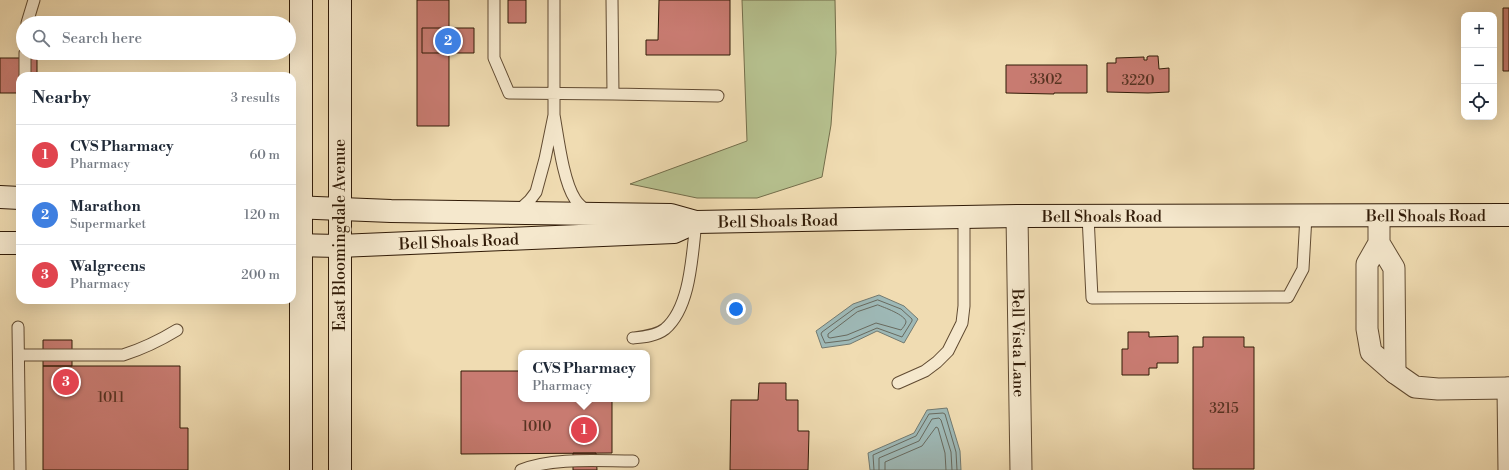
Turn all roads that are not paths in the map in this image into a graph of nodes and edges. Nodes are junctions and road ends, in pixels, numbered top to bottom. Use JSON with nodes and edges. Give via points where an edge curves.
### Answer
{"nodes":[{"id":1,"x":301,"y":0,"type":"edge"},
{"id":2,"x":340,"y":0,"type":"edge"},
{"id":3,"x":494,"y":0,"type":"edge"},
{"id":4,"x":554,"y":0,"type":"edge"},
{"id":5,"x":612,"y":0,"type":"edge"},
{"id":6,"x":34,"y":1,"type":"edge"},
{"id":7,"x":29,"y":16,"type":"edge"},
{"id":8,"x":25,"y":60,"type":"edge"},
{"id":9,"x":25,"y":72,"type":"edge"},
{"id":10,"x":554,"y":94,"type":"junction"},
{"id":11,"x":613,"y":94,"type":"junction"},
{"id":12,"x":718,"y":96,"type":"dead end"},
{"id":13,"x":554,"y":115,"type":"junction"},
{"id":14,"x":0,"y":197,"type":"edge"},
{"id":15,"x":16,"y":198,"type":"edge"},
{"id":16,"x":296,"y":208,"type":"edge"},
{"id":17,"x":339,"y":209,"type":"junction"},
{"id":18,"x":515,"y":213,"type":"junction"},
{"id":19,"x":590,"y":214,"type":"junction"},
{"id":20,"x":1017,"y":216,"type":"junction"},
{"id":21,"x":1088,"y":216,"type":"junction"},
{"id":22,"x":1306,"y":216,"type":"junction"},
{"id":23,"x":1378,"y":216,"type":"junction"},
{"id":24,"x":1509,"y":216,"type":"edge"},
{"id":25,"x":964,"y":217,"type":"junction"},
{"id":26,"x":696,"y":222,"type":"junction"},
{"id":27,"x":0,"y":242,"type":"edge"},
{"id":28,"x":16,"y":243,"type":"edge"},
{"id":29,"x":1378,"y":243,"type":"junction"},
{"id":30,"x":296,"y":246,"type":"edge"},
{"id":31,"x":339,"y":246,"type":"junction"},
{"id":32,"x":1367,"y":320,"type":"junction"},
{"id":33,"x":1395,"y":320,"type":"junction"},
{"id":34,"x":18,"y":327,"type":"dead end"},
{"id":35,"x":177,"y":330,"type":"dead end"},
{"id":36,"x":633,"y":338,"type":"dead end"},
{"id":37,"x":19,"y":355,"type":"junction"},
{"id":38,"x":1395,"y":373,"type":"junction"},
{"id":39,"x":898,"y":383,"type":"dead end"},
{"id":40,"x":1508,"y":388,"type":"edge"},
{"id":41,"x":633,"y":461,"type":"dead end"},
{"id":42,"x":20,"y":470,"type":"edge"},
{"id":43,"x":301,"y":470,"type":"edge"},
{"id":44,"x":340,"y":470,"type":"edge"},
{"id":45,"x":521,"y":470,"type":"edge"},
{"id":46,"x":1021,"y":470,"type":"edge"},
{"id":47,"x":1508,"y":470,"type":"edge"}],
"edges":[{"from":1,"to":16,"type":"main road"},
{"from":2,"to":17,"type":"main road","name":"East Bloomingdale Avenue"},
{"from":3,"to":10,"type":"lane","via":[[494,58],[509,93]]},
{"from":4,"to":10,"type":"lane"},
{"from":5,"to":11,"type":"lane"},
{"from":6,"to":7,"type":"lane"},
{"from":8,"to":9,"type":"lane"},
{"from":10,"to":11,"type":"lane"},
{"from":10,"to":13,"type":"lane"},
{"from":11,"to":12,"type":"lane"},
{"from":13,"to":18,"type":"lane","via":[[536,192]]},
{"from":13,"to":19,"type":"lane","via":[[571,191],[578,203]]},
{"from":14,"to":15,"type":"main road"},
{"from":16,"to":17,"type":"main road","name":"Bell Shoals Road"},
{"from":16,"to":30,"type":"main road"},
{"from":17,"to":18,"type":"main road","name":"Bell Shoals Road"},
{"from":17,"to":31,"type":"main road","name":"East Bloomingdale Avenue"},
{"from":18,"to":19,"type":"main road","name":"Bell Shoals Road"},
{"from":19,"to":26,"type":"main road","name":"Bell Shoals Road","via":[[671,215]]},
{"from":20,"to":21,"type":"main road","name":"Bell Shoals Road"},
{"from":20,"to":25,"type":"main road","name":"Bell Shoals Road"},
{"from":20,"to":46,"type":"street","name":"Bell Vista Lane"},
{"from":21,"to":22,"type":"main road","name":"Bell Shoals Road"},
{"from":21,"to":22,"type":"lane","via":[[1092,298],[1288,297],[1303,269]]},
{"from":22,"to":23,"type":"main road","name":"Bell Shoals Road"},
{"from":23,"to":24,"type":"main road","name":"Bell Shoals Road"},
{"from":23,"to":29,"type":"street"},
{"from":25,"to":26,"type":"main road","name":"Bell Shoals Road"},
{"from":25,"to":39,"type":"lane","via":[[962,323],[948,352],[925,371]]},
{"from":26,"to":31,"type":"main road","name":"Bell Shoals Road","via":[[674,232]]},
{"from":26,"to":36,"type":"lane","via":[[687,283],[682,303],[674,318],[664,330],[649,336]]},
{"from":27,"to":28,"type":"main road"},
{"from":29,"to":32,"type":"street","via":[[1367,264]]},
{"from":29,"to":33,"type":"street","via":[[1394,268]]},
{"from":30,"to":31,"type":"main road","name":"Bell Shoals Road"},
{"from":30,"to":43,"type":"main road"},
{"from":31,"to":44,"type":"main road","name":"East Bloomingdale Avenue"},
{"from":32,"to":33,"type":"street"},
{"from":32,"to":38,"type":"street","via":[[1372,352]]},
{"from":33,"to":38,"type":"street"},
{"from":34,"to":37,"type":"lane"},
{"from":35,"to":37,"type":"lane","via":[[160,341],[123,355]]},
{"from":37,"to":42,"type":"lane"},
{"from":38,"to":40,"type":"street","via":[[1415,387]]},
{"from":40,"to":47,"type":"street"},
{"from":41,"to":45,"type":"lane","via":[[567,462]]}]}
